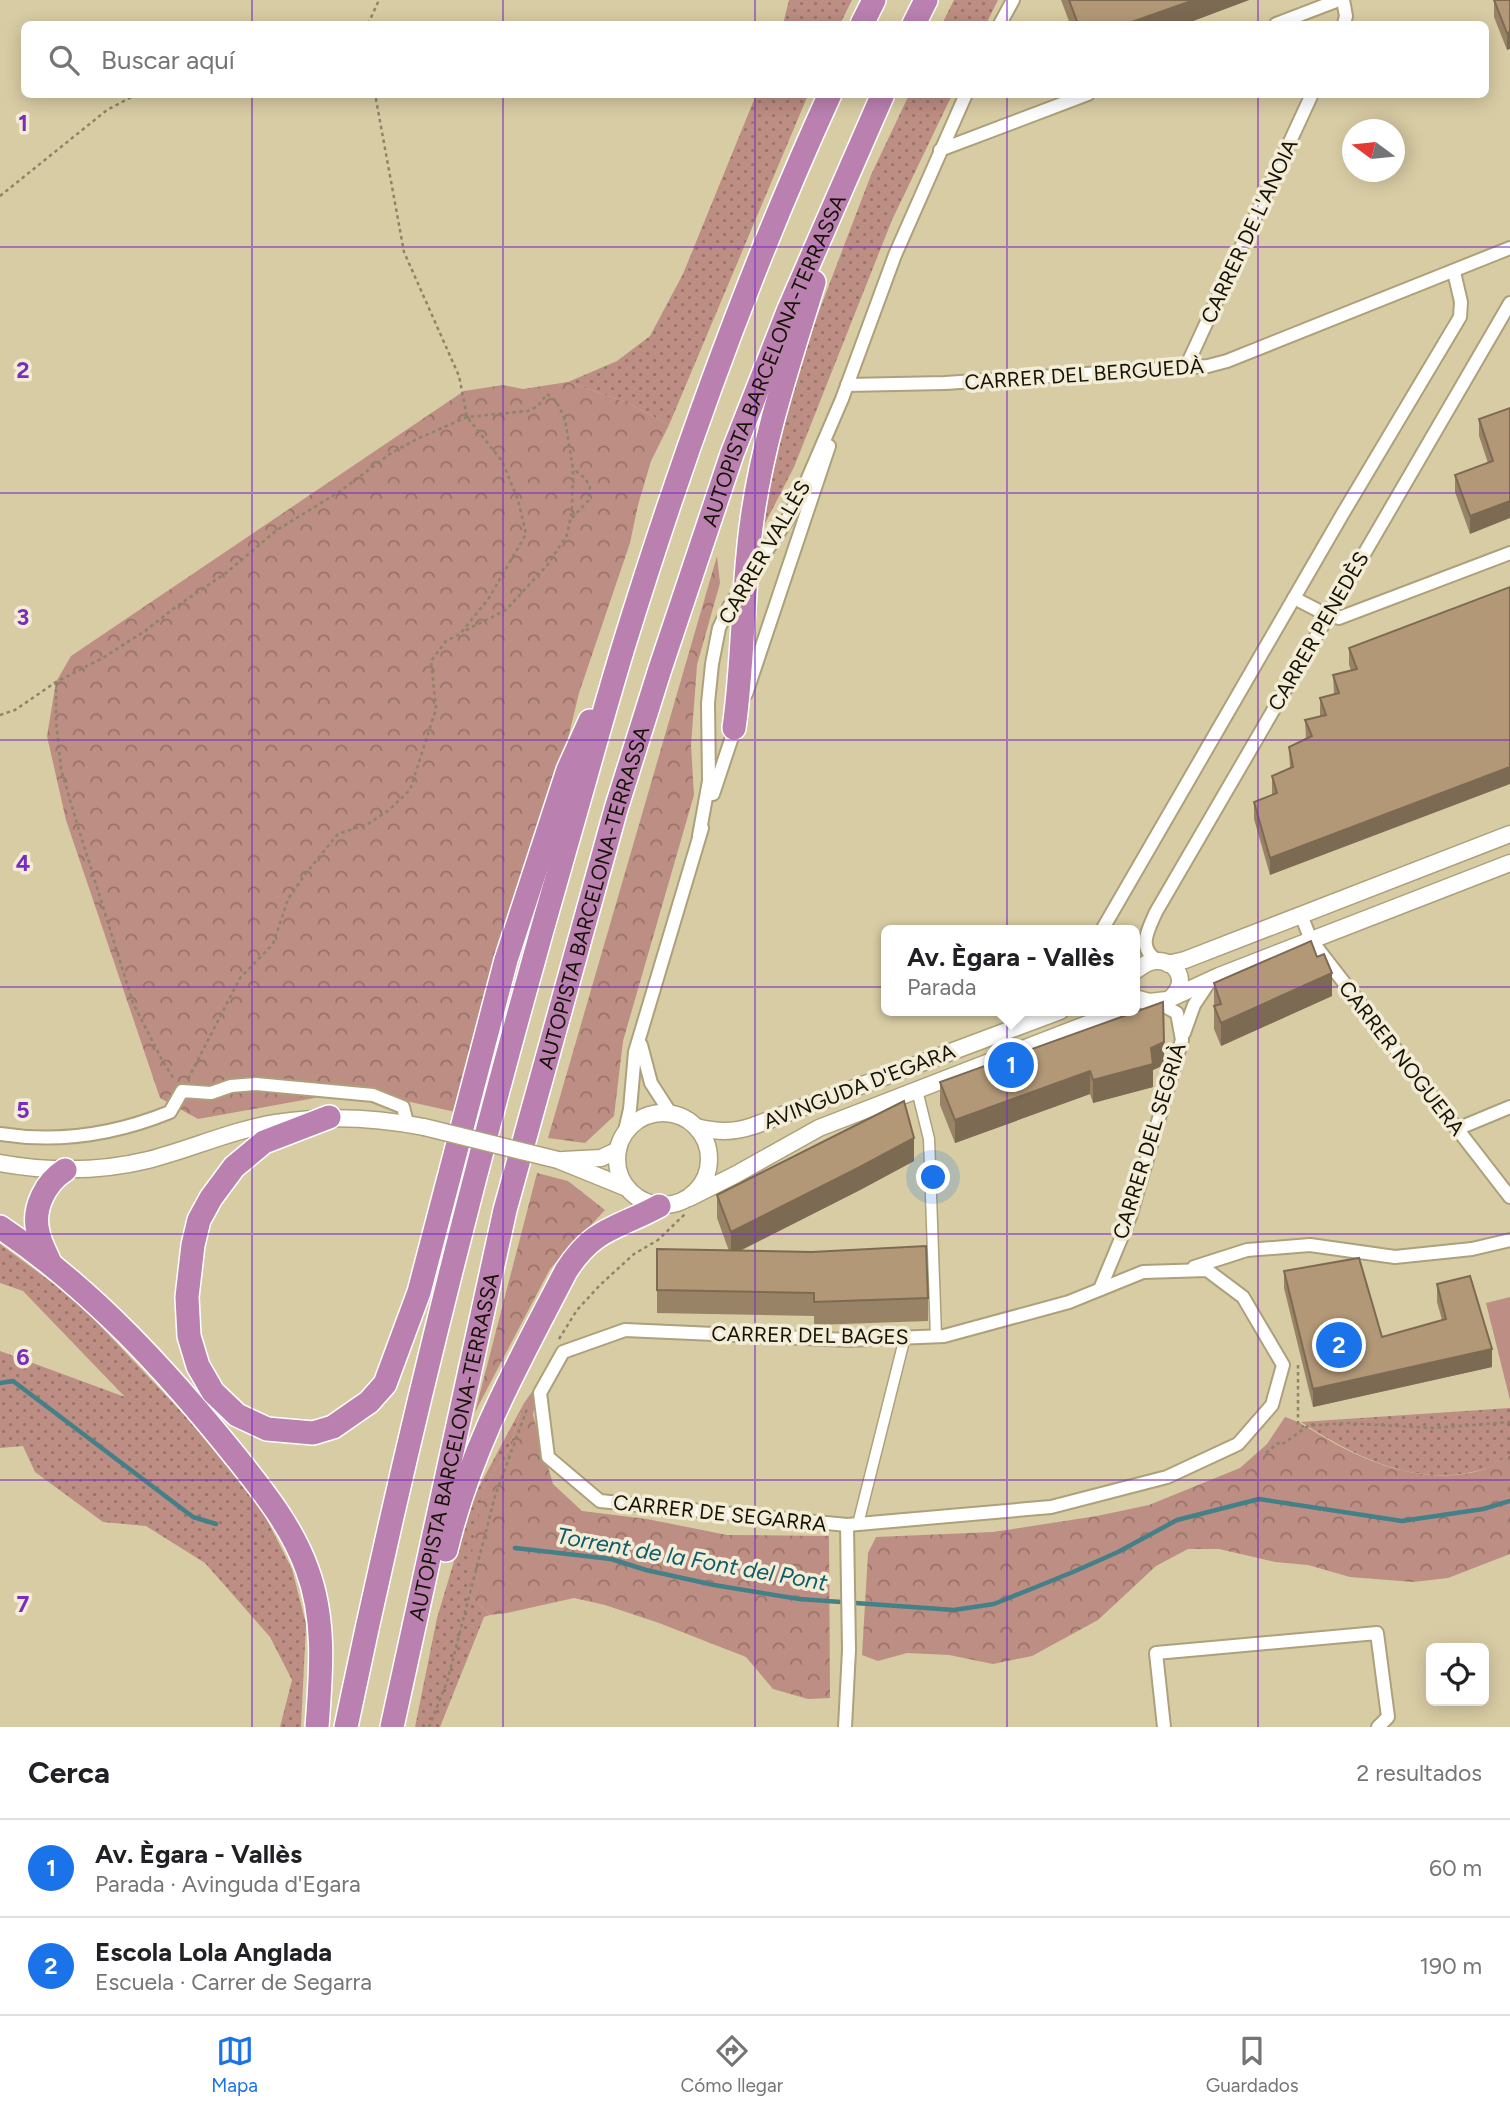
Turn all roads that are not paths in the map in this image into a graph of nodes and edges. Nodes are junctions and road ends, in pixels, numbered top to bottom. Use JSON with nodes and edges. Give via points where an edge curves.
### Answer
{"nodes":[{"id":1,"x":874,"y":0,"type":"edge"},
{"id":2,"x":926,"y":0,"type":"edge"},
{"id":3,"x":1013,"y":0,"type":"edge"},
{"id":4,"x":1341,"y":0,"type":"edge"},
{"id":5,"x":864,"y":21,"type":"edge"},
{"id":6,"x":916,"y":21,"type":"edge"},
{"id":7,"x":1002,"y":21,"type":"edge"},
{"id":8,"x":1284,"y":21,"type":"edge"},
{"id":9,"x":1345,"y":21,"type":"edge"},
{"id":10,"x":828,"y":98,"type":"edge"},
{"id":11,"x":881,"y":98,"type":"edge"},
{"id":12,"x":964,"y":98,"type":"edge"},
{"id":13,"x":1077,"y":98,"type":"edge"},
{"id":14,"x":1310,"y":98,"type":"edge"},
{"id":15,"x":940,"y":150,"type":"junction"},
{"id":16,"x":848,"y":171,"type":"junction"},
{"id":17,"x":1510,"y":248,"type":"edge"},
{"id":18,"x":1454,"y":272,"type":"junction"},
{"id":19,"x":1510,"y":303,"type":"edge"},
{"id":20,"x":1186,"y":367,"type":"junction"},
{"id":21,"x":847,"y":385,"type":"junction"},
{"id":22,"x":842,"y":399,"type":"junction"},
{"id":23,"x":1510,"y":553,"type":"edge"},
{"id":24,"x":746,"y":579,"type":"junction"},
{"id":25,"x":1294,"y":598,"type":"junction"},
{"id":26,"x":1327,"y":615,"type":"junction"},
{"id":27,"x":623,"y":648,"type":"junction"},
{"id":28,"x":734,"y":728,"type":"junction"},
{"id":29,"x":1510,"y":834,"type":"edge"},
{"id":30,"x":699,"y":836,"type":"junction"},
{"id":31,"x":1510,"y":863,"type":"edge"},
{"id":32,"x":1301,"y":915,"type":"junction"},
{"id":33,"x":1105,"y":925,"type":"edge"},
{"id":34,"x":1311,"y":940,"type":"junction"},
{"id":35,"x":1163,"y":962,"type":"junction"},
{"id":36,"x":1140,"y":970,"type":"edge"},
{"id":37,"x":1213,"y":978,"type":"junction"},
{"id":38,"x":1179,"y":990,"type":"junction"},
{"id":39,"x":1143,"y":1002,"type":"edge"},
{"id":40,"x":1038,"y":1016,"type":"edge"},
{"id":41,"x":1046,"y":1016,"type":"edge"},
{"id":42,"x":1108,"y":1016,"type":"edge"},
{"id":43,"x":1030,"y":1022,"type":"junction"},
{"id":44,"x":643,"y":1025,"type":"junction"},
{"id":45,"x":1186,"y":1026,"type":"junction"},
{"id":46,"x":1182,"y":1040,"type":"junction"},
{"id":47,"x":917,"y":1090,"type":"junction"},
{"id":48,"x":1510,"y":1107,"type":"edge"},
{"id":49,"x":671,"y":1114,"type":"junction"},
{"id":50,"x":329,"y":1116,"type":"junction"},
{"id":51,"x":415,"y":1125,"type":"junction"},
{"id":52,"x":696,"y":1126,"type":"junction"},
{"id":53,"x":1457,"y":1129,"type":"junction"},
{"id":54,"x":0,"y":1134,"type":"edge"},
{"id":55,"x":621,"y":1143,"type":"junction"},
{"id":56,"x":558,"y":1160,"type":"junction"},
{"id":57,"x":0,"y":1163,"type":"edge"},
{"id":58,"x":65,"y":1170,"type":"junction"},
{"id":59,"x":627,"y":1188,"type":"junction"},
{"id":60,"x":1510,"y":1197,"type":"edge"},
{"id":61,"x":687,"y":1205,"type":"junction"},
{"id":62,"x":659,"y":1206,"type":"junction"},
{"id":63,"x":0,"y":1227,"type":"edge"},
{"id":64,"x":1510,"y":1240,"type":"edge"},
{"id":65,"x":50,"y":1263,"type":"junction"},
{"id":66,"x":1182,"y":1271,"type":"junction"},
{"id":67,"x":1100,"y":1289,"type":"junction"},
{"id":68,"x":936,"y":1336,"type":"junction"},
{"id":69,"x":905,"y":1337,"type":"junction"},
{"id":70,"x":1288,"y":1363,"type":"joint"},
{"id":71,"x":536,"y":1396,"type":"joint"},
{"id":72,"x":852,"y":1525,"type":"junction"},
{"id":73,"x":392,"y":1723,"type":"edge"},
{"id":74,"x":317,"y":1727,"type":"edge"},
{"id":75,"x":346,"y":1727,"type":"edge"},
{"id":76,"x":845,"y":1727,"type":"edge"},
{"id":77,"x":1164,"y":1727,"type":"edge"},
{"id":78,"x":1378,"y":1727,"type":"edge"}],
"edges":[{"from":1,"to":5,"type":"highway"},
{"from":2,"to":6,"type":"highway"},
{"from":3,"to":7,"type":"street"},
{"from":4,"to":8,"type":"street"},
{"from":4,"to":9,"type":"street"},
{"from":10,"to":27,"type":"highway","name":"AUTOPISTA BARCELONA-TERRASSA","via":[[751,281]]},
{"from":11,"to":16,"type":"highway","name":"AUTOPISTA BARCELONA-TERRASSA"},
{"from":12,"to":15,"type":"street","name":"CARRER VALLÈS"},
{"from":13,"to":15,"type":"street"},
{"from":14,"to":20,"type":"street","name":"CARRER DE L'ANOIA"},
{"from":15,"to":21,"type":"street","name":"CARRER VALLÈS","via":[[879,293]]},
{"from":16,"to":24,"type":"highway","via":[[766,437]]},
{"from":16,"to":73,"type":"highway","name":"AUTOPISTA BARCELONA-TERRASSA","via":[[732,454],[616,808],[505,1210]]},
{"from":17,"to":18,"type":"street","name":"CARRER DEL BERGUEDÀ"},
{"from":18,"to":20,"type":"street","name":"CARRER DEL BERGUEDÀ","via":[[1227,361]]},
{"from":18,"to":25,"type":"street","name":"CARRER PENEDÈS","via":[[1460,317]]},
{"from":19,"to":26,"type":"street","name":"CARRER PENEDÈS"},
{"from":20,"to":21,"type":"street","name":"CARRER DEL BERGUEDÀ"},
{"from":21,"to":22,"type":"street","name":"CARRER VALLÈS"},
{"from":22,"to":24,"type":"street","name":"CARRER VALLÈS","via":[[787,520]]},
{"from":22,"to":28,"type":"street","name":"CARRER VALLÈS"},
{"from":23,"to":26,"type":"street","via":[[1350,615]]},
{"from":24,"to":28,"type":"highway"},
{"from":24,"to":30,"type":"street","name":"CARRER VALLÈS","via":[[719,628],[712,664],[709,781]]},
{"from":25,"to":26,"type":"street"},
{"from":25,"to":33,"type":"street","name":"CARRER PENEDÈS"},
{"from":26,"to":35,"type":"street","name":"CARRER PENEDÈS","via":[[1156,912],[1145,948],[1149,956]]},
{"from":27,"to":50,"type":"highway","via":[[568,770],[510,947],[419,1292],[385,1384],[369,1402],[333,1427],[313,1433],[267,1429],[237,1415],[213,1392],[198,1366],[188,1336],[193,1245],[199,1220],[234,1167],[264,1142]]},
{"from":27,"to":75,"type":"highway","name":"AUTOPISTA BARCELONA-TERRASSA","via":[[478,1162]]},
{"from":28,"to":30,"type":"street","name":"CARRER VALLÈS"},
{"from":29,"to":32,"type":"street"},
{"from":30,"to":44,"type":"street","name":"CARRER VALLÈS"},
{"from":31,"to":34,"type":"street"},
{"from":32,"to":34,"type":"street","name":"CARRER NOGUERA"},
{"from":32,"to":35,"type":"street","via":[[1185,960]]},
{"from":34,"to":37,"type":"street"},
{"from":34,"to":53,"type":"street","name":"CARRER NOGUERA"},
{"from":35,"to":36,"type":"street"},
{"from":35,"to":38,"type":"street","via":[[1181,976]]},
{"from":37,"to":38,"type":"street"},
{"from":37,"to":45,"type":"street","name":"CARRER DEL SEGRIÀ","via":[[1201,992]]},
{"from":38,"to":39,"type":"street"},
{"from":38,"to":45,"type":"street","name":"CARRER DEL SEGRIÀ"},
{"from":39,"to":46,"type":"street","name":"CARRER DEL SEGRIÀ","via":[[1177,1013]]},
{"from":40,"to":43,"type":"street"},
{"from":41,"to":43,"type":"street","name":"AVINGUDA D'EGARA"},
{"from":42,"to":47,"type":"street","name":"AVINGUDA D'EGARA"},
{"from":43,"to":52,"type":"street","name":"AVINGUDA D'EGARA","via":[[736,1132]]},
{"from":44,"to":49,"type":"street","name":"CARRER VALLÈS","via":[[645,1069]]},
{"from":44,"to":55,"type":"street","name":"CARRER VALLÈS","via":[[635,1052],[631,1109]]},
{"from":45,"to":46,"type":"street"},
{"from":46,"to":67,"type":"street","name":"CARRER DEL SEGRIÀ","via":[[1130,1217]]},
{"from":47,"to":61,"type":"street","name":"AVINGUDA D'EGARA","via":[[819,1128]]},
{"from":47,"to":68,"type":"street","via":[[929,1139]]},
{"from":48,"to":53,"type":"street"},
{"from":49,"to":52,"type":"street"},
{"from":49,"to":55,"type":"street","via":[[642,1118]]},
{"from":50,"to":51,"type":"street"},
{"from":50,"to":58,"type":"street","via":[[274,1123],[148,1160]]},
{"from":51,"to":54,"type":"street","via":[[403,1107],[373,1095],[256,1084],[211,1093],[182,1091],[170,1112],[119,1129],[58,1137]]},
{"from":51,"to":56,"type":"street","bridge":true},
{"from":52,"to":61,"type":"street","via":[[709,1157],[707,1173]]},
{"from":53,"to":60,"type":"street","name":"CARRER NOGUERA"},
{"from":55,"to":56,"type":"street","via":[[601,1158]]},
{"from":55,"to":59,"type":"street","via":[[617,1166]]},
{"from":56,"to":59,"type":"street"},
{"from":57,"to":58,"type":"street"},
{"from":58,"to":65,"type":"highway","via":[[44,1192],[37,1217],[37,1231]]},
{"from":59,"to":62,"type":"street","via":[[639,1199]]},
{"from":61,"to":62,"type":"street"},
{"from":62,"to":73,"type":"highway","via":[[592,1238],[566,1271],[478,1448],[433,1604]]},
{"from":63,"to":65,"type":"highway"},
{"from":64,"to":66,"type":"street","name":"CARRER DEL BAGES","via":[[1395,1257],[1310,1245],[1247,1250]]},
{"from":65,"to":74,"type":"highway","via":[[117,1322],[178,1388],[272,1503],[291,1535],[307,1568],[317,1605],[322,1653]]},
{"from":66,"to":67,"type":"street","name":"CARRER DEL BAGES","via":[[1143,1272]]},
{"from":66,"to":70,"type":"street","name":"CARRER DEL BAGES","via":[[1206,1270],[1243,1297]]},
{"from":67,"to":68,"type":"street","name":"CARRER DEL BAGES","via":[[1069,1302]]},
{"from":68,"to":69,"type":"street","name":"CARRER DEL BAGES"},
{"from":69,"to":71,"type":"street","name":"CARRER DEL BAGES","via":[[848,1340],[625,1331],[563,1352]]},
{"from":69,"to":72,"type":"street"},
{"from":70,"to":72,"type":"street","name":"CARRER DE SEGARRA","via":[[1272,1405],[1238,1444],[1167,1477],[1051,1507]]},
{"from":71,"to":72,"type":"street","name":"CARRER DE SEGARRA","via":[[548,1457],[600,1501]]},
{"from":72,"to":76,"type":"street","name":"CARRER DE SEGARRA","via":[[847,1553]]},
{"from":77,"to":78,"type":"street","via":[[1156,1653],[1377,1633],[1388,1717]]}]}
